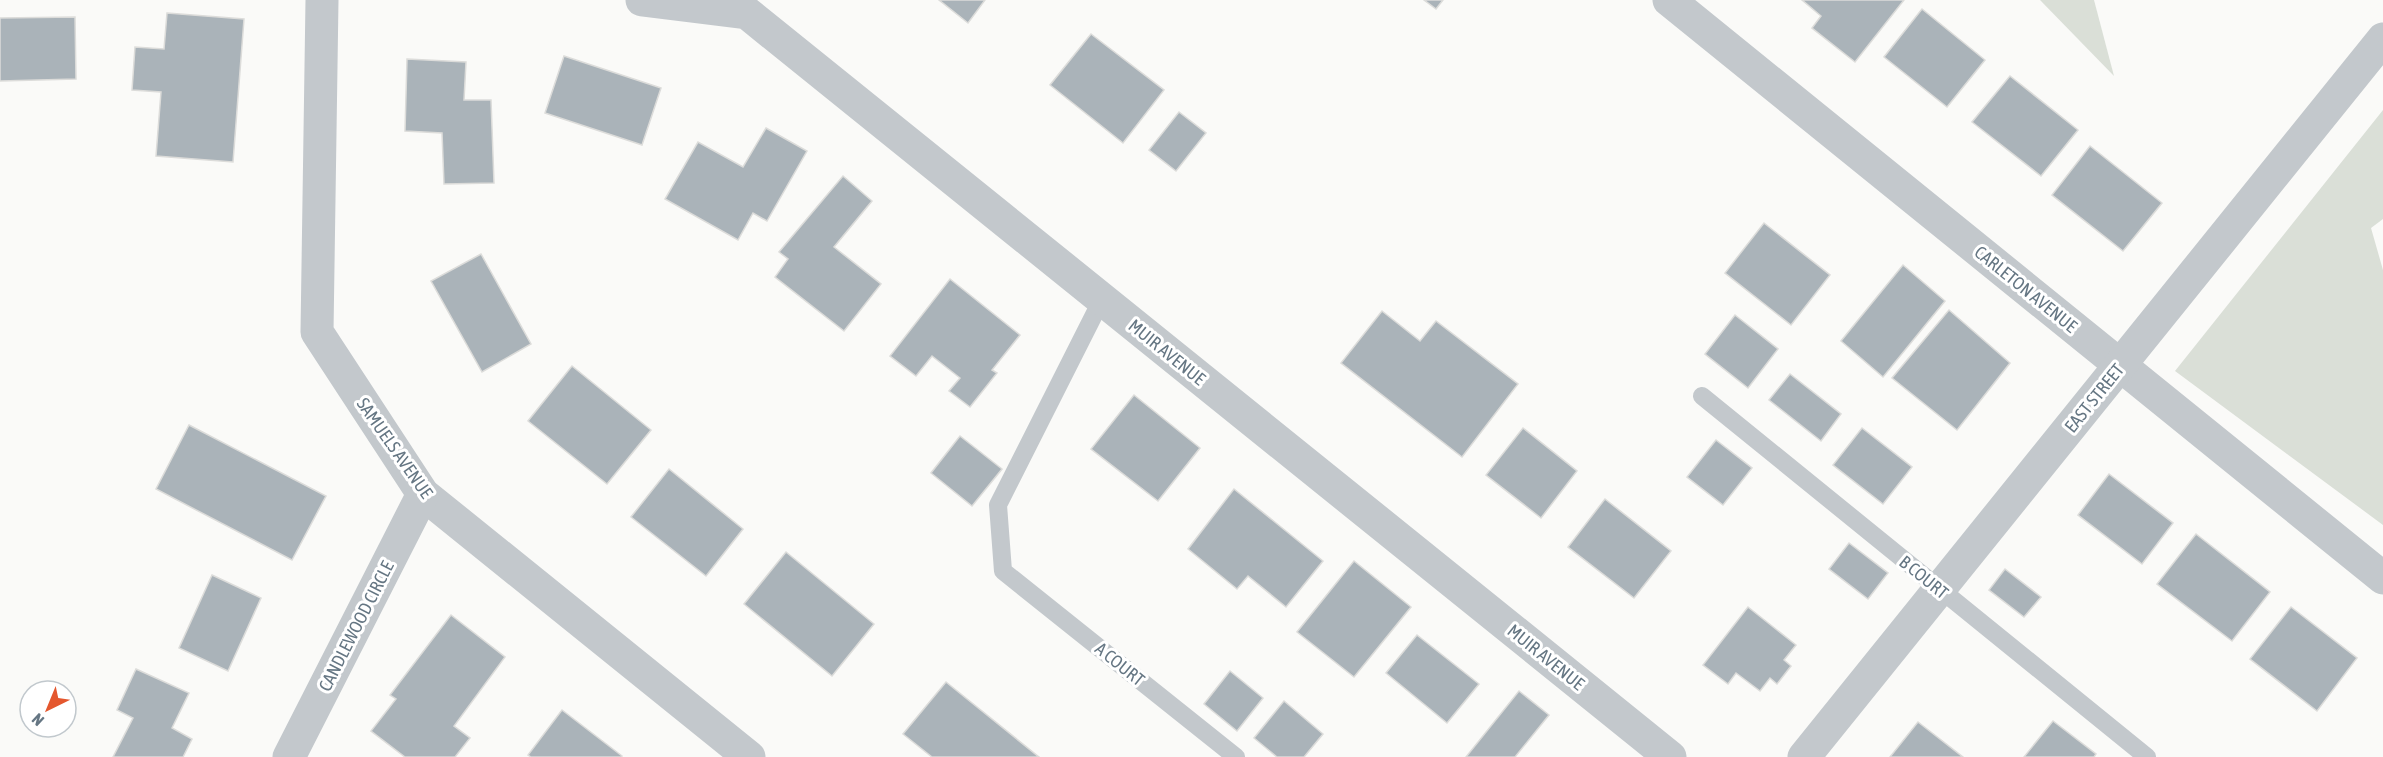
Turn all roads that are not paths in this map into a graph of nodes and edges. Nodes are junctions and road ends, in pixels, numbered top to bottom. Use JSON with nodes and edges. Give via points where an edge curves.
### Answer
{"nodes":[{"id":1,"x":322,"y":0,"type":"edge"},
{"id":2,"x":642,"y":0,"type":"edge"},
{"id":3,"x":1669,"y":0,"type":"edge"},
{"id":4,"x":750,"y":6,"type":"edge"},
{"id":5,"x":2383,"y":39,"type":"edge"},
{"id":6,"x":1102,"y":299,"type":"junction"},
{"id":7,"x":2120,"y":365,"type":"junction"},
{"id":8,"x":1702,"y":396,"type":"dead end"},
{"id":9,"x":423,"y":494,"type":"junction"},
{"id":10,"x":2383,"y":578,"type":"edge"},
{"id":11,"x":1939,"y":589,"type":"junction"},
{"id":12,"x":289,"y":757,"type":"edge"},
{"id":13,"x":749,"y":757,"type":"edge"},
{"id":14,"x":1236,"y":757,"type":"edge"},
{"id":15,"x":1670,"y":757,"type":"edge"},
{"id":16,"x":1804,"y":757,"type":"edge"},
{"id":17,"x":2147,"y":757,"type":"edge"}],
"edges":[{"from":1,"to":9,"type":"street","name":"SAMUELS AVENUE","via":[[317,332]]},
{"from":2,"to":4,"type":"street","name":"MUIR AVENUE"},
{"from":3,"to":7,"type":"street","name":"CARLETON AVENUE"},
{"from":4,"to":6,"type":"street","name":"MUIR AVENUE"},
{"from":5,"to":7,"type":"street","name":"EAST STREET"},
{"from":6,"to":14,"type":"lane","name":"A COURT","via":[[998,505],[1003,571]]},
{"from":6,"to":15,"type":"street","name":"MUIR AVENUE"},
{"from":7,"to":10,"type":"street","name":"CARLETON AVENUE"},
{"from":7,"to":11,"type":"street","name":"EAST STREET"},
{"from":8,"to":11,"type":"lane","name":"B COURT"},
{"from":9,"to":12,"type":"street","name":"CANDLEWOOD CIRCLE"},
{"from":9,"to":13,"type":"street","name":"SAMUELS AVENUE"},
{"from":11,"to":16,"type":"street","name":"EAST STREET"},
{"from":11,"to":17,"type":"lane","name":"B COURT"}]}
